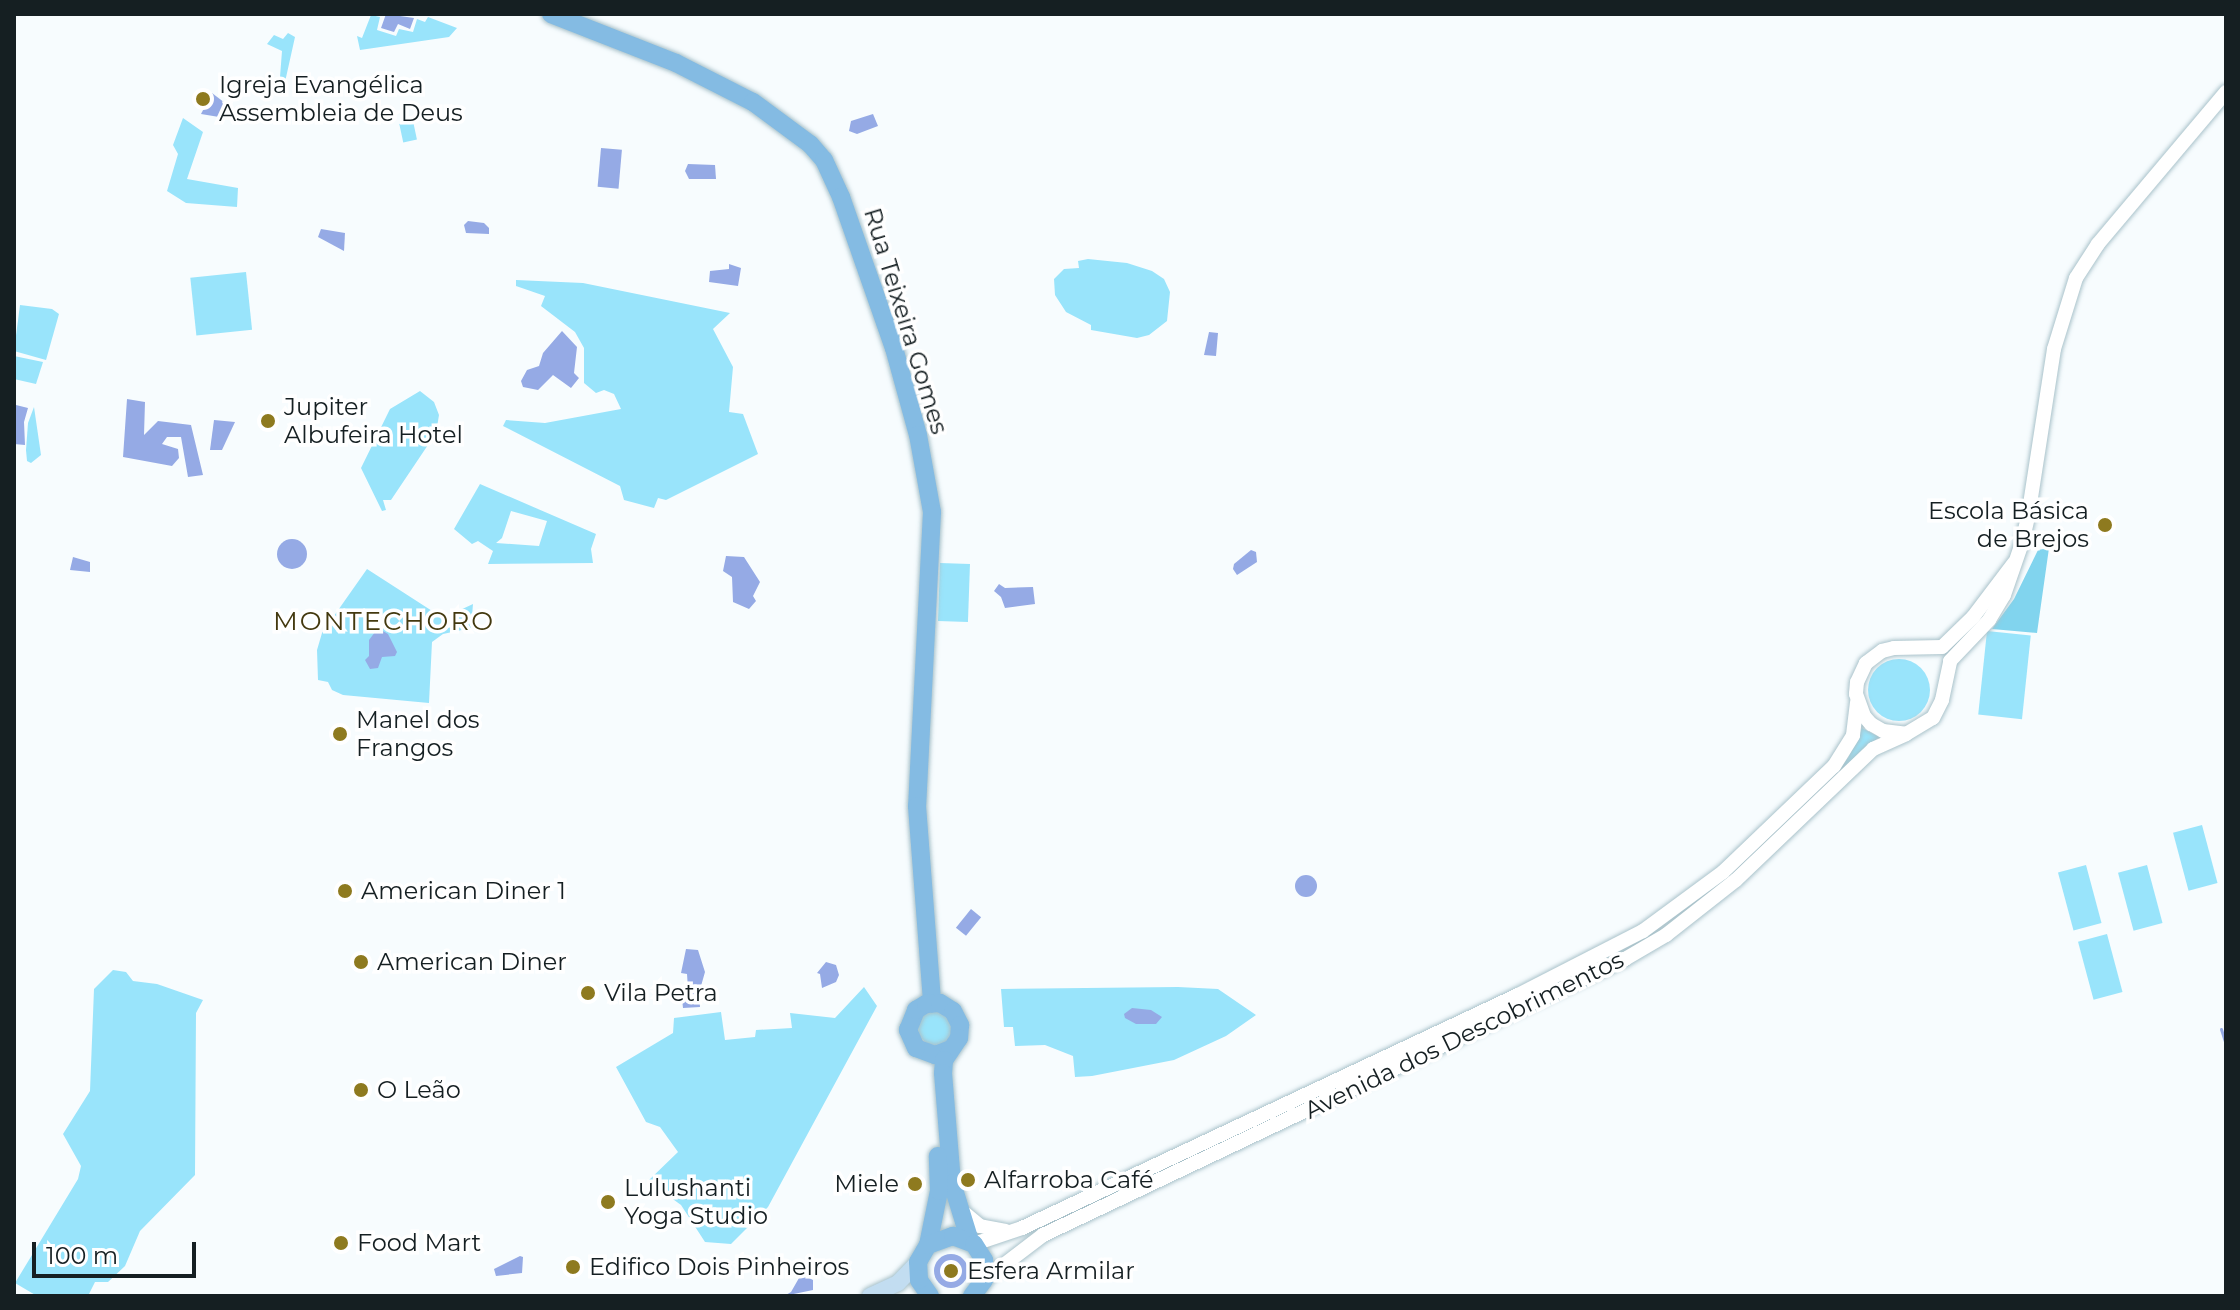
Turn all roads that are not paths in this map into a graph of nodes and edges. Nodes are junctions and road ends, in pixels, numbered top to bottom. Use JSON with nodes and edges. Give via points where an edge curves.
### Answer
{"nodes":[{"id":1,"x":551,"y":14,"type":"edge"},
{"id":2,"x":2225,"y":96,"type":"edge"},
{"id":3,"x":2014,"y":563,"type":"junction"},
{"id":4,"x":1908,"y":649,"type":"junction"},
{"id":5,"x":1943,"y":690,"type":"junction"},
{"id":6,"x":1857,"y":702,"type":"junction"},
{"id":7,"x":1906,"y":734,"type":"junction"},
{"id":8,"x":932,"y":1003,"type":"junction"},
{"id":9,"x":951,"y":1049,"type":"junction"},
{"id":10,"x":927,"y":1054,"type":"junction"},
{"id":11,"x":958,"y":1207,"type":"junction"},
{"id":12,"x":1022,"y":1228,"type":"junction"},
{"id":13,"x":972,"y":1243,"type":"junction"},
{"id":14,"x":923,"y":1254,"type":"junction"},
{"id":15,"x":976,"y":1291,"type":"edge"},
{"id":16,"x":870,"y":1296,"type":"edge"},
{"id":17,"x":928,"y":1296,"type":"edge"}],
"edges":[{"from":1,"to":8,"type":"main road","name":"Rua Teixeira Gomes","via":[[676,63],[753,102],[810,144],[824,160],[841,197],[894,348],[929,486],[932,537],[917,806]]},
{"from":2,"to":3,"type":"street","via":[[2098,244],[2076,278],[2054,349],[2028,517]]},
{"from":3,"to":4,"type":"street","via":[[1951,641],[1931,650]]},
{"from":3,"to":5,"type":"street","via":[[1989,620],[1950,661]]},
{"from":4,"to":5,"type":"street","via":[[1932,664]]},
{"from":4,"to":6,"type":"street","via":[[1882,651],[1866,663],[1857,682]]},
{"from":5,"to":7,"type":"street","via":[[1933,718]]},
{"from":6,"to":7,"type":"street","via":[[1871,724]]},
{"from":6,"to":12,"type":"street","name":"Avenida dos Descobrimentos","via":[[1853,735],[1834,766],[1723,872],[1643,931]]},
{"from":7,"to":15,"type":"street","name":"Avenida dos Descobrimentos","via":[[1873,749],[1736,880],[1666,935],[1043,1235]]},
{"from":8,"to":9,"type":"main road","via":[[947,1006],[958,1017],[961,1032]]},
{"from":8,"to":10,"type":"main road","via":[[916,1010],[908,1024],[911,1042]]},
{"from":9,"to":10,"type":"main road"},
{"from":9,"to":11,"type":"main road","via":[[943,1073]]},
{"from":10,"to":14,"type":"main road","via":[[939,1178]]},
{"from":11,"to":12,"type":"street","via":[[990,1230]]},
{"from":11,"to":13,"type":"main road"},
{"from":12,"to":13,"type":"street","name":"Avenida dos Descobrimentos"},
{"from":13,"to":14,"type":"main road","via":[[953,1236]]},
{"from":13,"to":15,"type":"main road","via":[[984,1260]]},
{"from":14,"to":16,"type":"main road","via":[[898,1283]]},
{"from":14,"to":17,"type":"main road","via":[[919,1280]]}]}
